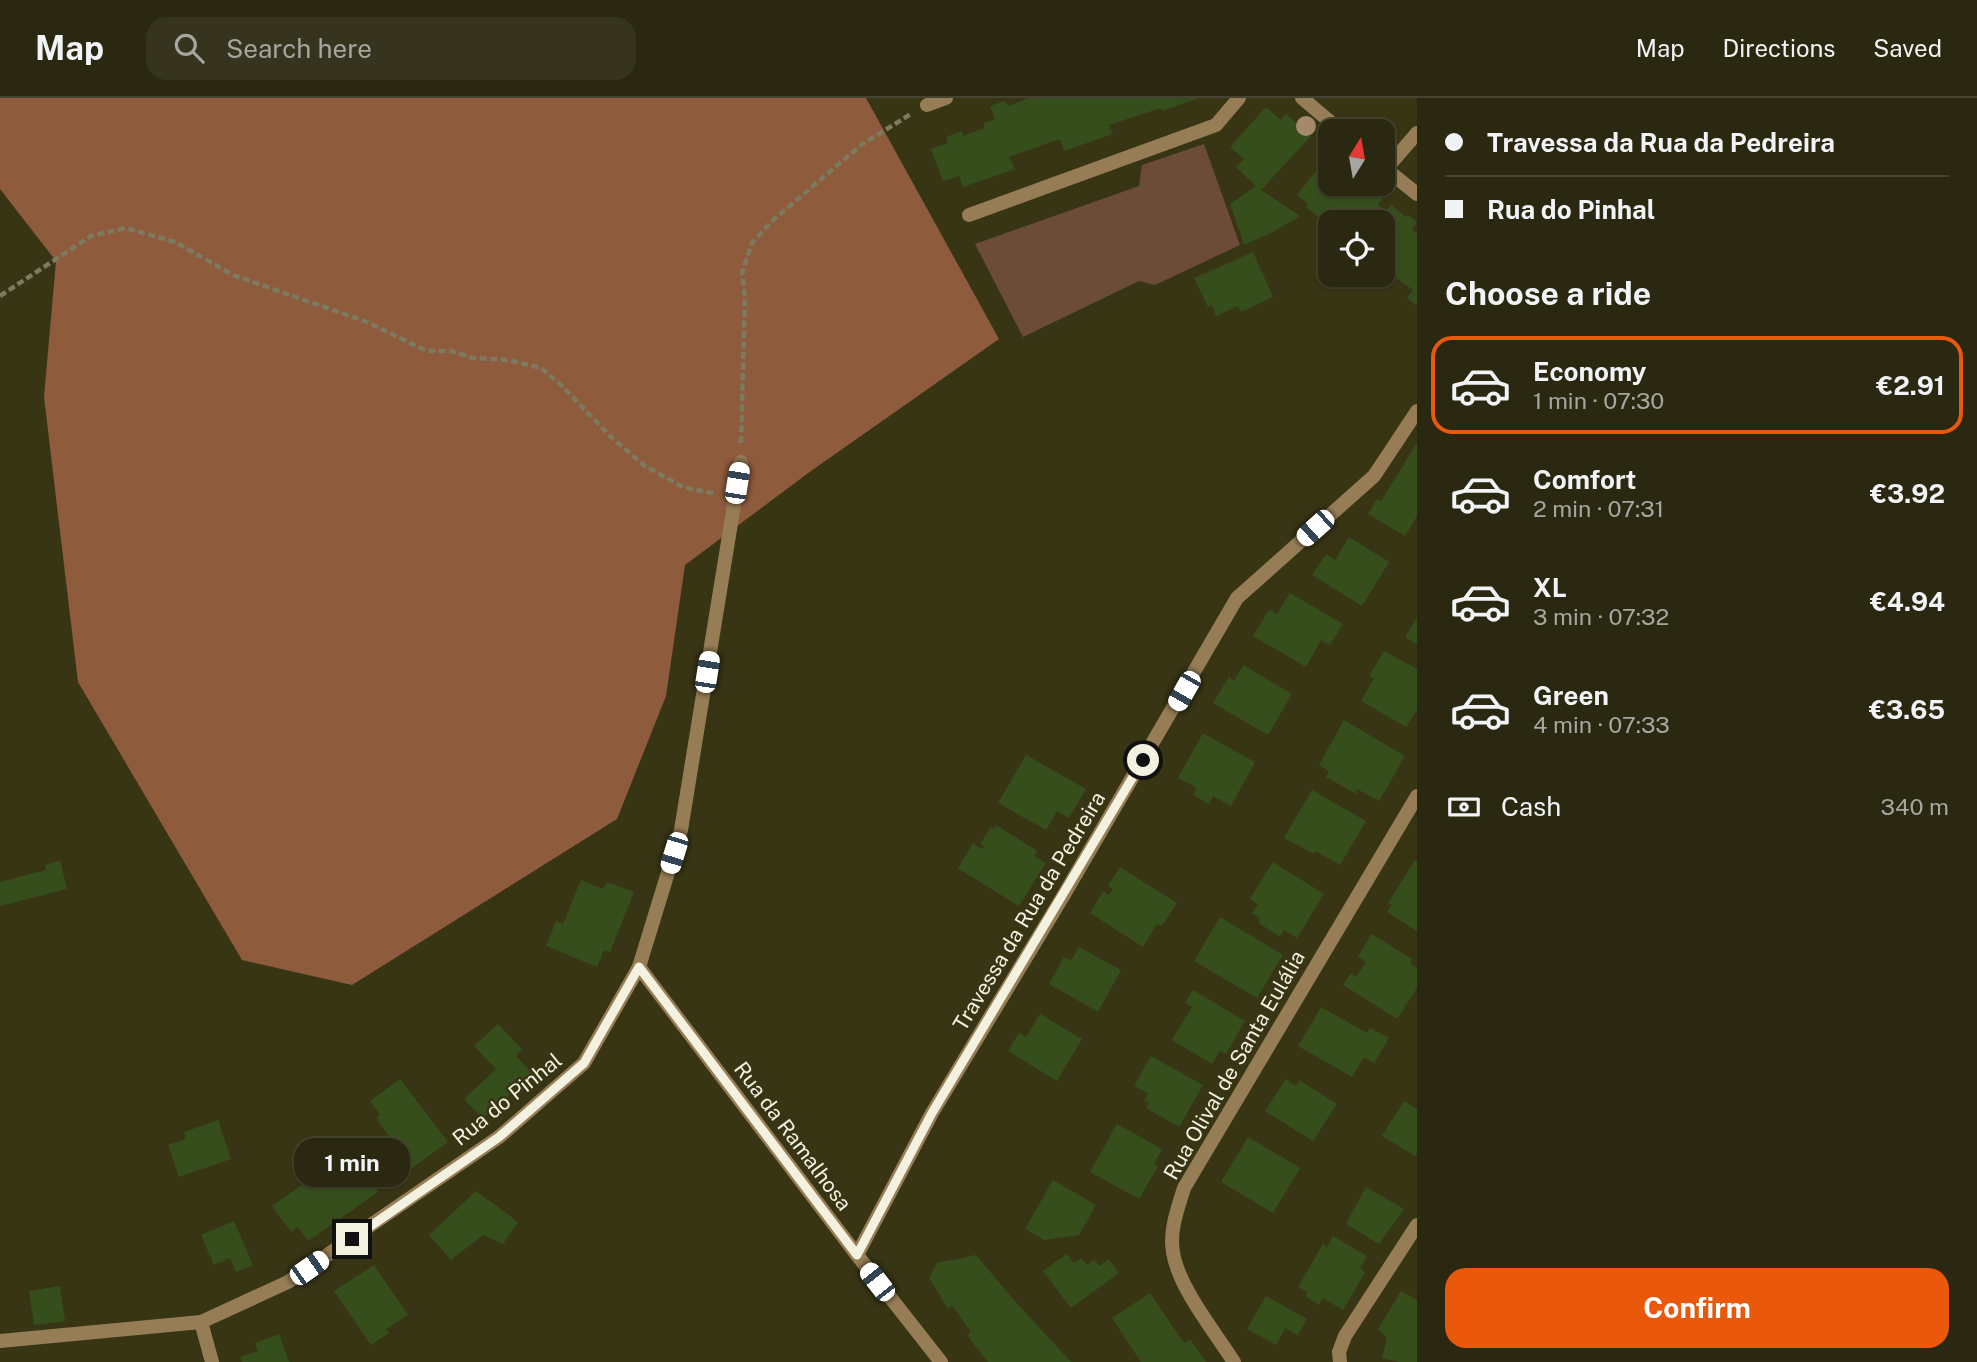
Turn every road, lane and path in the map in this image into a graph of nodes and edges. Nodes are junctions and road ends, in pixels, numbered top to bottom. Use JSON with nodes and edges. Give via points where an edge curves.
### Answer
{"nodes":[{"id":1,"x":946,"y":98,"type":"edge"},
{"id":2,"x":1239,"y":98,"type":"edge"},
{"id":3,"x":1302,"y":98,"type":"edge"},
{"id":4,"x":927,"y":105,"type":"joint"},
{"id":5,"x":1327,"y":119,"type":"edge"},
{"id":6,"x":1417,"y":134,"type":"edge"},
{"id":7,"x":1395,"y":156,"type":"edge"},
{"id":8,"x":1395,"y":176,"type":"edge"},
{"id":9,"x":1417,"y":194,"type":"edge"},
{"id":10,"x":969,"y":215,"type":"dead end"},
{"id":11,"x":0,"y":296,"type":"edge"},
{"id":12,"x":1417,"y":411,"type":"edge"},
{"id":13,"x":741,"y":461,"type":"joint"},
{"id":14,"x":737,"y":483,"type":"junction"},
{"id":15,"x":1417,"y":796,"type":"edge"},
{"id":16,"x":639,"y":967,"type":"junction"},
{"id":17,"x":1417,"y":1225,"type":"edge"},
{"id":18,"x":857,"y":1255,"type":"junction"},
{"id":19,"x":201,"y":1322,"type":"junction"},
{"id":20,"x":0,"y":1341,"type":"edge"},
{"id":21,"x":212,"y":1362,"type":"edge"},
{"id":22,"x":941,"y":1362,"type":"edge"},
{"id":23,"x":1234,"y":1362,"type":"edge"},
{"id":24,"x":1340,"y":1362,"type":"edge"}],
"edges":[{"from":1,"to":4,"type":"street"},
{"from":2,"to":10,"type":"street","via":[[1216,125]]},
{"from":3,"to":5,"type":"street"},
{"from":4,"to":13,"type":"path","via":[[861,145],[752,243],[742,273]]},
{"from":6,"to":7,"type":"street"},
{"from":8,"to":9,"type":"street"},
{"from":11,"to":14,"type":"path","via":[[91,236],[126,228],[175,242],[233,275],[367,322],[427,351],[451,351],[541,368],[645,466],[683,487],[711,493]]},
{"from":12,"to":18,"type":"street","name":"Travessa da Rua da Pedreira","via":[[1374,476],[1237,598],[932,1113]]},
{"from":13,"to":14,"type":"street","name":"Rua do Pinhal"},
{"from":14,"to":16,"type":"street","name":"Rua do Pinhal","via":[[681,830]]},
{"from":15,"to":23,"type":"street","name":"Rua Olival de Santa Eulália","via":[[1184,1188],[1174,1221],[1172,1252],[1182,1281]]},
{"from":16,"to":18,"type":"street","name":"Rua da Ramalhosa"},
{"from":16,"to":19,"type":"street","name":"Rua do Pinhal","via":[[584,1063],[499,1137],[288,1282]]},
{"from":17,"to":24,"type":"street","via":[[1345,1336]]},
{"from":18,"to":22,"type":"street","name":"Rua da Ramalhosa"},
{"from":19,"to":20,"type":"street","name":"Rua do Pinhal"},
{"from":19,"to":21,"type":"street"}]}
